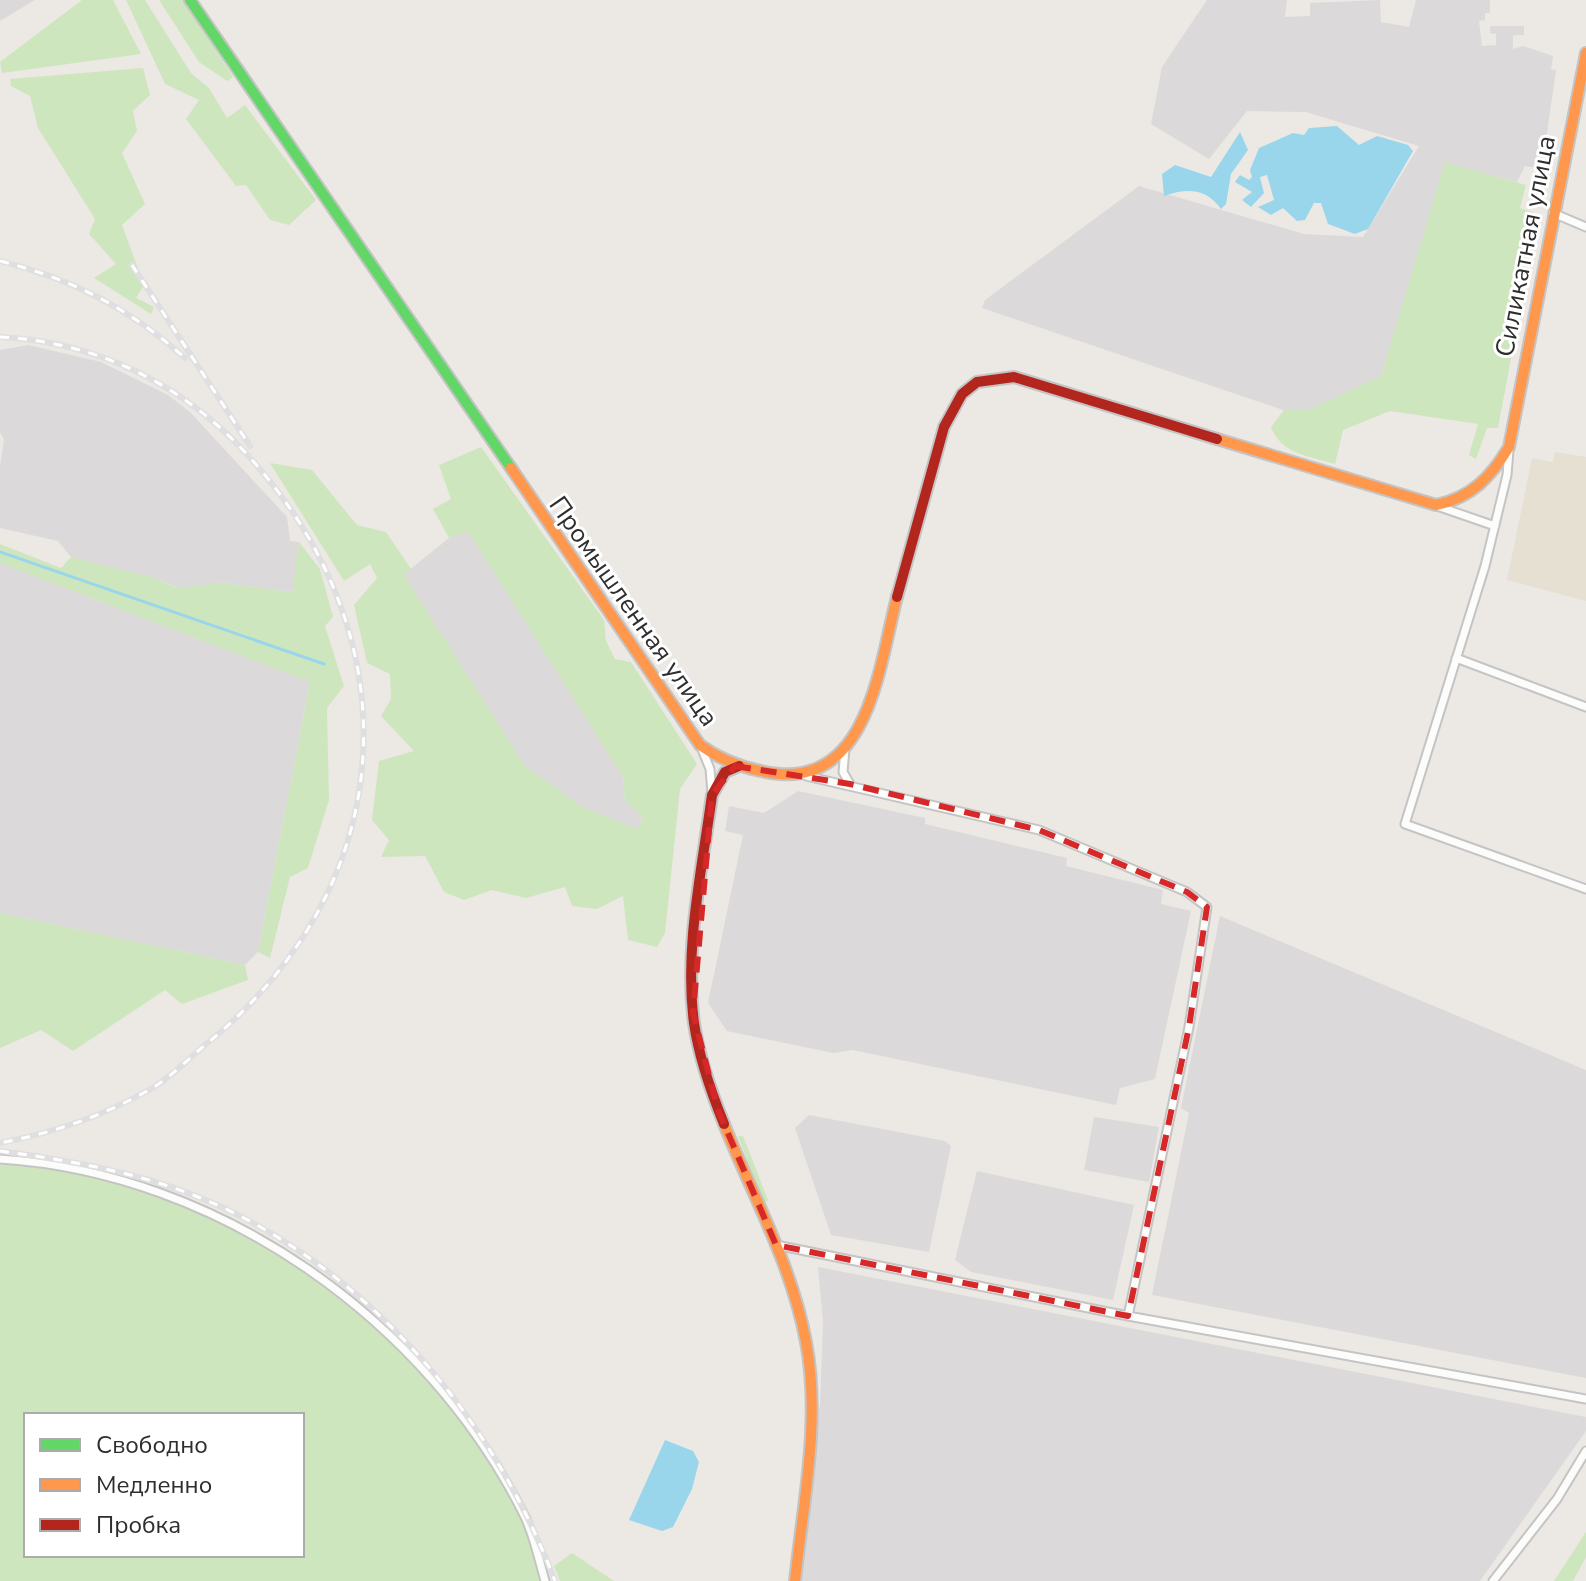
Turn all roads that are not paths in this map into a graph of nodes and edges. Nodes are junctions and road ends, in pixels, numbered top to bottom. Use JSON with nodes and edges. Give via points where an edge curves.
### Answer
{"nodes":[{"id":1,"x":190,"y":0,"type":"edge"},
{"id":2,"x":1586,"y":53,"type":"edge"},
{"id":3,"x":1553,"y":213,"type":"junction"},
{"id":4,"x":1586,"y":227,"type":"edge"},
{"id":5,"x":1509,"y":447,"type":"junction"},
{"id":6,"x":1436,"y":505,"type":"junction"},
{"id":7,"x":1495,"y":526,"type":"junction"},
{"id":8,"x":1456,"y":658,"type":"junction"},
{"id":9,"x":1586,"y":707,"type":"edge"},
{"id":10,"x":700,"y":745,"type":"junction"},
{"id":11,"x":845,"y":749,"type":"junction"},
{"id":12,"x":739,"y":766,"type":"junction"},
{"id":13,"x":800,"y":775,"type":"junction"},
{"id":14,"x":850,"y":784,"type":"junction"},
{"id":15,"x":712,"y":795,"type":"junction"},
{"id":16,"x":1586,"y":889,"type":"edge"},
{"id":17,"x":0,"y":1159,"type":"edge"},
{"id":18,"x":776,"y":1245,"type":"junction"},
{"id":19,"x":1128,"y":1316,"type":"junction"},
{"id":20,"x":1586,"y":1399,"type":"edge"},
{"id":21,"x":1586,"y":1451,"type":"edge"},
{"id":22,"x":545,"y":1581,"type":"edge"},
{"id":23,"x":795,"y":1581,"type":"edge"},
{"id":24,"x":1493,"y":1581,"type":"edge"}],
"edges":[{"from":1,"to":10,"type":"street","name":"Промышленная улица"},
{"from":2,"to":3,"type":"street","name":"Силикатная улица"},
{"from":3,"to":4,"type":"street"},
{"from":3,"to":5,"type":"street","name":"Силикатная улица"},
{"from":5,"to":6,"type":"street","via":[[1471,494]]},
{"from":5,"to":7,"type":"street"},
{"from":6,"to":7,"type":"street"},
{"from":6,"to":11,"type":"street","via":[[1014,377],[978,380],[955,401],[944,427],[862,725]]},
{"from":7,"to":8,"type":"street"},
{"from":8,"to":9,"type":"street"},
{"from":8,"to":16,"type":"street","via":[[1405,824]]},
{"from":10,"to":12,"type":"street","name":"Промышленная улица"},
{"from":10,"to":15,"type":"street","via":[[710,769]]},
{"from":11,"to":13,"type":"street"},
{"from":11,"to":14,"type":"street","via":[[843,772]]},
{"from":12,"to":13,"type":"street","name":"Промышленная улица"},
{"from":12,"to":15,"type":"street","via":[[725,772]]},
{"from":13,"to":14,"type":"street"},
{"from":14,"to":19,"type":"street","via":[[1039,830],[1187,892],[1207,907],[1189,1027]]},
{"from":15,"to":18,"type":"street","via":[[693,968],[695,1031],[718,1110]]},
{"from":17,"to":22,"type":"street","via":[[62,1166],[153,1190],[236,1225],[335,1288],[406,1351],[453,1405],[526,1519]]},
{"from":18,"to":19,"type":"street"},
{"from":18,"to":23,"type":"street","via":[[803,1324],[809,1368]]},
{"from":19,"to":20,"type":"street"},
{"from":21,"to":24,"type":"street"}]}
